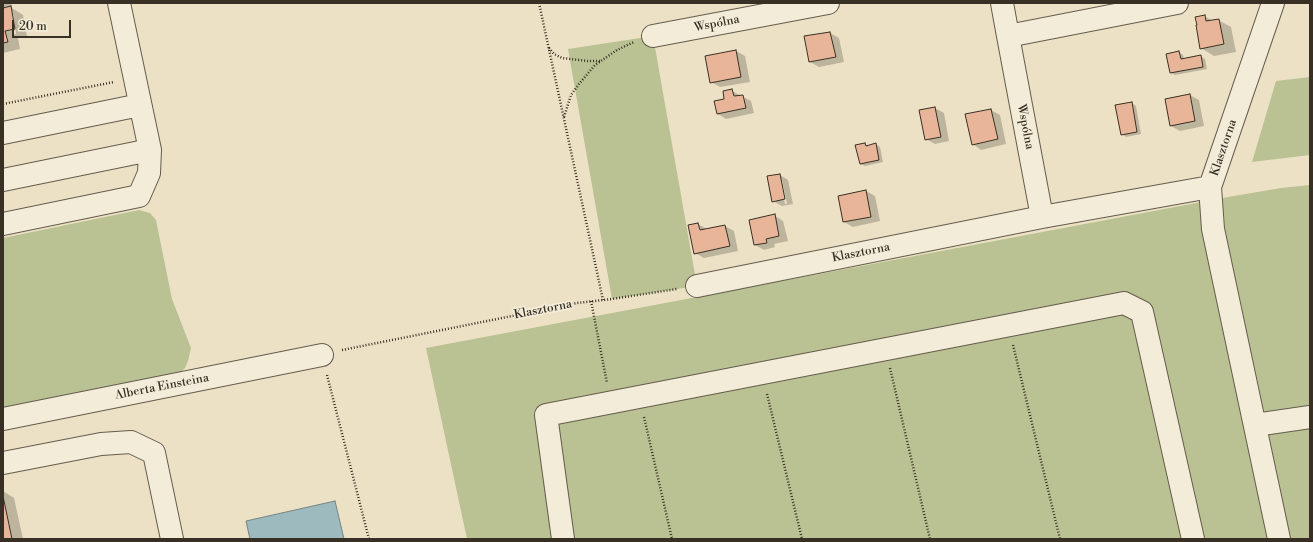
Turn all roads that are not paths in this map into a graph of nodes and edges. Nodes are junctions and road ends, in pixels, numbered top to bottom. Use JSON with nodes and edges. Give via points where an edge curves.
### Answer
{"nodes":[{"id":1,"x":119,"y":3,"type":"edge"},
{"id":2,"x":828,"y":3,"type":"edge"},
{"id":3,"x":1002,"y":3,"type":"edge"},
{"id":4,"x":1176,"y":3,"type":"edge"},
{"id":5,"x":1273,"y":3,"type":"edge"},
{"id":6,"x":653,"y":36,"type":"road end"},
{"id":7,"x":1008,"y":36,"type":"junction"},
{"id":8,"x":140,"y":105,"type":"junction"},
{"id":9,"x":3,"y":133,"type":"edge"},
{"id":10,"x":150,"y":150,"type":"junction"},
{"id":11,"x":3,"y":180,"type":"edge"},
{"id":12,"x":1210,"y":187,"type":"junction"},
{"id":13,"x":1042,"y":217,"type":"junction"},
{"id":14,"x":3,"y":224,"type":"edge"},
{"id":15,"x":697,"y":286,"type":"road end"},
{"id":16,"x":322,"y":354,"type":"road end"},
{"id":17,"x":1310,"y":417,"type":"edge"},
{"id":18,"x":3,"y":419,"type":"edge"},
{"id":19,"x":1255,"y":425,"type":"junction"},
{"id":20,"x":3,"y":463,"type":"edge"},
{"id":21,"x":172,"y":539,"type":"edge"},
{"id":22,"x":563,"y":539,"type":"edge"},
{"id":23,"x":1193,"y":539,"type":"edge"},
{"id":24,"x":1279,"y":539,"type":"edge"}],
"edges":[{"from":1,"to":8,"type":"street"},
{"from":2,"to":6,"type":"street","name":"Wspólna"},
{"from":3,"to":7,"type":"street","name":"Wspólna"},
{"from":4,"to":7,"type":"street"},
{"from":5,"to":12,"type":"street","name":"Klasztorna"},
{"from":7,"to":13,"type":"street","name":"Wspólna"},
{"from":8,"to":9,"type":"street"},
{"from":8,"to":10,"type":"street"},
{"from":10,"to":11,"type":"street"},
{"from":10,"to":14,"type":"street","via":[[149,173],[139,196]]},
{"from":12,"to":13,"type":"street","name":"Klasztorna"},
{"from":12,"to":19,"type":"street","via":[[1213,229]]},
{"from":13,"to":15,"type":"street","name":"Klasztorna"},
{"from":16,"to":18,"type":"street","name":"Alberta Einsteina"},
{"from":17,"to":19,"type":"street"},
{"from":19,"to":24,"type":"street"},
{"from":20,"to":21,"type":"street","via":[[101,444],[130,442],[154,452]]},
{"from":22,"to":23,"type":"street","via":[[546,415],[1124,303],[1142,312]]}]}
